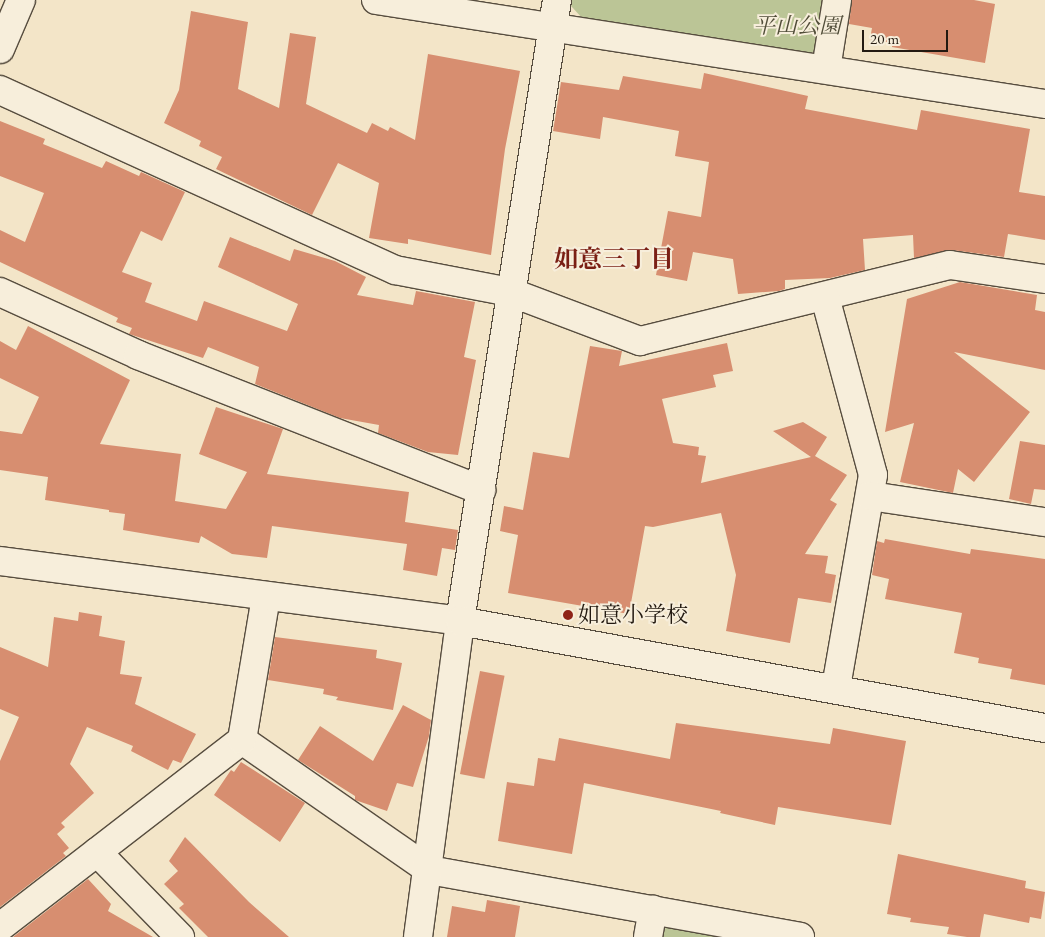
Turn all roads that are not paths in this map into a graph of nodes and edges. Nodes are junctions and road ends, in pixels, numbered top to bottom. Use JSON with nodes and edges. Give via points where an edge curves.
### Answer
{"nodes":[{"id":1,"x":21,"y":0,"type":"edge"},
{"id":2,"x":376,"y":0,"type":"edge"},
{"id":3,"x":557,"y":0,"type":"edge"},
{"id":4,"x":837,"y":0,"type":"edge"},
{"id":5,"x":552,"y":28,"type":"junction"},
{"id":6,"x":0,"y":49,"type":"edge"},
{"id":7,"x":826,"y":69,"type":"junction"},
{"id":8,"x":0,"y":90,"type":"edge"},
{"id":9,"x":1045,"y":104,"type":"edge"},
{"id":10,"x":1045,"y":279,"type":"edge"},
{"id":11,"x":0,"y":292,"type":"edge"},
{"id":12,"x":510,"y":292,"type":"junction"},
{"id":13,"x":825,"y":297,"type":"junction"},
{"id":14,"x":480,"y":490,"type":"junction"},
{"id":15,"x":870,"y":496,"type":"junction"},
{"id":16,"x":1045,"y":522,"type":"edge"},
{"id":17,"x":0,"y":561,"type":"edge"},
{"id":18,"x":266,"y":596,"type":"junction"},
{"id":19,"x":460,"y":621,"type":"junction"},
{"id":20,"x":836,"y":688,"type":"junction"},
{"id":21,"x":1045,"y":728,"type":"edge"},
{"id":22,"x":242,"y":740,"type":"junction"},
{"id":23,"x":97,"y":852,"type":"junction"},
{"id":24,"x":429,"y":870,"type":"junction"},
{"id":25,"x":653,"y":909,"type":"junction"},
{"id":26,"x":0,"y":927,"type":"edge"},
{"id":27,"x":180,"y":937,"type":"edge"},
{"id":28,"x":418,"y":937,"type":"edge"},
{"id":29,"x":648,"y":937,"type":"edge"},
{"id":30,"x":800,"y":937,"type":"edge"}],
"edges":[{"from":1,"to":6,"type":"street"},
{"from":2,"to":5,"type":"street"},
{"from":3,"to":5,"type":"street"},
{"from":4,"to":7,"type":"street"},
{"from":5,"to":7,"type":"street"},
{"from":5,"to":12,"type":"street"},
{"from":7,"to":9,"type":"street"},
{"from":8,"to":12,"type":"street","via":[[395,270]]},
{"from":10,"to":13,"type":"street","via":[[950,265]]},
{"from":11,"to":14,"type":"street","via":[[138,355]]},
{"from":12,"to":13,"type":"street","via":[[640,341]]},
{"from":12,"to":14,"type":"street"},
{"from":13,"to":15,"type":"street","via":[[873,475]]},
{"from":14,"to":19,"type":"street"},
{"from":15,"to":16,"type":"street"},
{"from":15,"to":20,"type":"street"},
{"from":17,"to":18,"type":"street"},
{"from":18,"to":19,"type":"street"},
{"from":18,"to":22,"type":"street"},
{"from":19,"to":20,"type":"street"},
{"from":19,"to":24,"type":"street"},
{"from":20,"to":21,"type":"street"},
{"from":22,"to":23,"type":"street"},
{"from":22,"to":24,"type":"street"},
{"from":23,"to":26,"type":"street"},
{"from":23,"to":27,"type":"street"},
{"from":24,"to":25,"type":"street"},
{"from":24,"to":28,"type":"street"},
{"from":25,"to":29,"type":"street"},
{"from":25,"to":30,"type":"street"}]}
